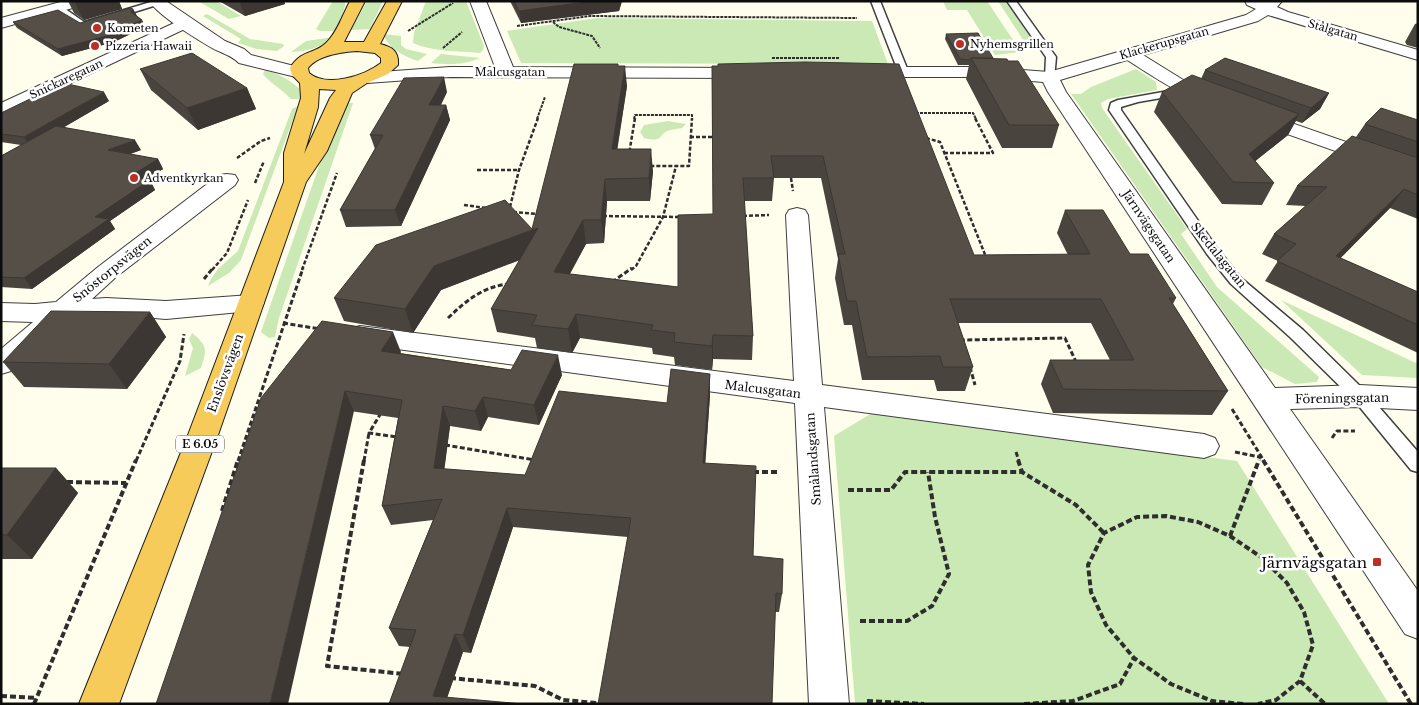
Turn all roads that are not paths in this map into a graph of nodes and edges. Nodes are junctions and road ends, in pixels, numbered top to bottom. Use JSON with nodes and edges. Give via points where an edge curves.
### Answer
{"nodes":[{"id":1,"x":82,"y":1,"type":"edge"},
{"id":2,"x":358,"y":1,"type":"edge"},
{"id":3,"x":395,"y":1,"type":"edge"},
{"id":4,"x":478,"y":1,"type":"edge"},
{"id":5,"x":875,"y":1,"type":"edge"},
{"id":6,"x":1011,"y":1,"type":"edge"},
{"id":7,"x":1250,"y":1,"type":"edge"},
{"id":8,"x":157,"y":2,"type":"edge"},
{"id":9,"x":1271,"y":5,"type":"edge"},
{"id":10,"x":58,"y":8,"type":"junction"},
{"id":11,"x":1,"y":23,"type":"edge"},
{"id":12,"x":185,"y":23,"type":"junction"},
{"id":13,"x":370,"y":46,"type":"junction"},
{"id":14,"x":323,"y":52,"type":"junction"},
{"id":15,"x":238,"y":53,"type":"junction"},
{"id":16,"x":1128,"y":54,"type":"junction"},
{"id":17,"x":1418,"y":55,"type":"edge"},
{"id":18,"x":390,"y":56,"type":"junction"},
{"id":19,"x":903,"y":71,"type":"junction"},
{"id":20,"x":450,"y":72,"type":"junction"},
{"id":21,"x":506,"y":72,"type":"junction"},
{"id":22,"x":764,"y":72,"type":"edge"},
{"id":23,"x":844,"y":72,"type":"edge"},
{"id":24,"x":304,"y":76,"type":"junction"},
{"id":25,"x":1050,"y":77,"type":"junction"},
{"id":26,"x":363,"y":79,"type":"junction"},
{"id":27,"x":1190,"y":89,"type":"junction"},
{"id":28,"x":1,"y":110,"type":"edge"},
{"id":29,"x":1418,"y":174,"type":"edge"},
{"id":30,"x":227,"y":180,"type":"dead end"},
{"id":31,"x":295,"y":182,"type":"junction"},
{"id":32,"x":797,"y":214,"type":"road end"},
{"id":33,"x":251,"y":303,"type":"junction"},
{"id":34,"x":63,"y":309,"type":"junction"},
{"id":35,"x":1,"y":312,"type":"edge"},
{"id":36,"x":323,"y":330,"type":"edge"},
{"id":37,"x":1,"y":364,"type":"edge"},
{"id":38,"x":809,"y":395,"type":"junction"},
{"id":39,"x":1360,"y":396,"type":"junction"},
{"id":40,"x":1267,"y":399,"type":"junction"},
{"id":41,"x":1418,"y":399,"type":"edge"},
{"id":42,"x":1204,"y":446,"type":"road end"},
{"id":43,"x":1418,"y":465,"type":"edge"},
{"id":44,"x":1418,"y":622,"type":"edge"},
{"id":45,"x":829,"y":702,"type":"edge"},
{"id":46,"x":99,"y":704,"type":"edge"}],
"edges":[{"from":1,"to":10,"type":"street"},
{"from":2,"to":14,"type":"highway","via":[[335,44]]},
{"from":3,"to":13,"type":"highway"},
{"from":4,"to":21,"type":"street"},
{"from":5,"to":19,"type":"lane"},
{"from":6,"to":25,"type":"lane","via":[[1051,57]]},
{"from":7,"to":9,"type":"street","name":"Stålgatan"},
{"from":8,"to":10,"type":"lane","via":[[83,25]]},
{"from":8,"to":12,"type":"street"},
{"from":9,"to":16,"type":"street","name":"Klackerupsgatan","via":[[1252,18]]},
{"from":9,"to":17,"type":"street","name":"Stålgatan","via":[[1282,15]]},
{"from":10,"to":11,"type":"street"},
{"from":12,"to":15,"type":"street"},
{"from":12,"to":28,"type":"street","name":"Snickaregatan"},
{"from":13,"to":14,"type":"highway","via":[[349,46]]},
{"from":13,"to":18,"type":"highway"},
{"from":14,"to":15,"type":"street","via":[[282,56]]},
{"from":14,"to":24,"type":"highway","via":[[300,68]]},
{"from":15,"to":24,"type":"street","via":[[259,64]]},
{"from":16,"to":25,"type":"street","name":"Klackerupsgatan"},
{"from":16,"to":27,"type":"street"},
{"from":18,"to":20,"type":"street","name":"Malcusgatan"},
{"from":18,"to":26,"type":"highway","number":"E 6.05","via":[[386,67]]},
{"from":19,"to":23,"type":"street"},
{"from":19,"to":25,"type":"street"},
{"from":20,"to":21,"type":"street","name":"Malcusgatan"},
{"from":20,"to":26,"type":"street","name":"Malcusgatan"},
{"from":21,"to":22,"type":"street","name":"Malcusgatan"},
{"from":24,"to":26,"type":"highway","number":"E 6.05","via":[[331,84]]},
{"from":24,"to":31,"type":"highway","name":"Enslövsvägen","number":"E 6.05","via":[[311,94],[294,152]]},
{"from":25,"to":40,"type":"street","name":"Järnvägsgatan","via":[[1056,92]]},
{"from":26,"to":31,"type":"highway","name":"Enslövsvägen","number":"E 6.05","via":[[345,89],[339,98],[317,151]]},
{"from":27,"to":29,"type":"street"},
{"from":27,"to":39,"type":"lane","name":"Skedalagatan","via":[[1160,97],[1124,101],[1115,105],[1115,110],[1236,281],[1297,334]]},
{"from":30,"to":34,"type":"street","name":"Snöstorpsvägen"},
{"from":31,"to":33,"type":"highway","name":"Enslövsvägen","number":"E 6.05"},
{"from":32,"to":38,"type":"street","name":"Smålandsgatan"},
{"from":33,"to":34,"type":"street","via":[[166,310],[106,306]]},
{"from":33,"to":46,"type":"highway","name":"Enslövsvägen","number":"E 6.05"},
{"from":34,"to":35,"type":"street","via":[[35,313]]},
{"from":34,"to":37,"type":"street","name":"Snöstorpsvägen"},
{"from":36,"to":38,"type":"street","name":"Malcusgatan"},
{"from":38,"to":42,"type":"street","name":"Malcusgatan"},
{"from":38,"to":45,"type":"street","name":"Smålandsgatan"},
{"from":39,"to":40,"type":"street","name":"Föreningsgatan"},
{"from":39,"to":41,"type":"street","name":"Föreningsgatan"},
{"from":39,"to":43,"type":"lane","name":"Skedalagatan"},
{"from":40,"to":44,"type":"street","name":"Järnvägsgatan"}]}
